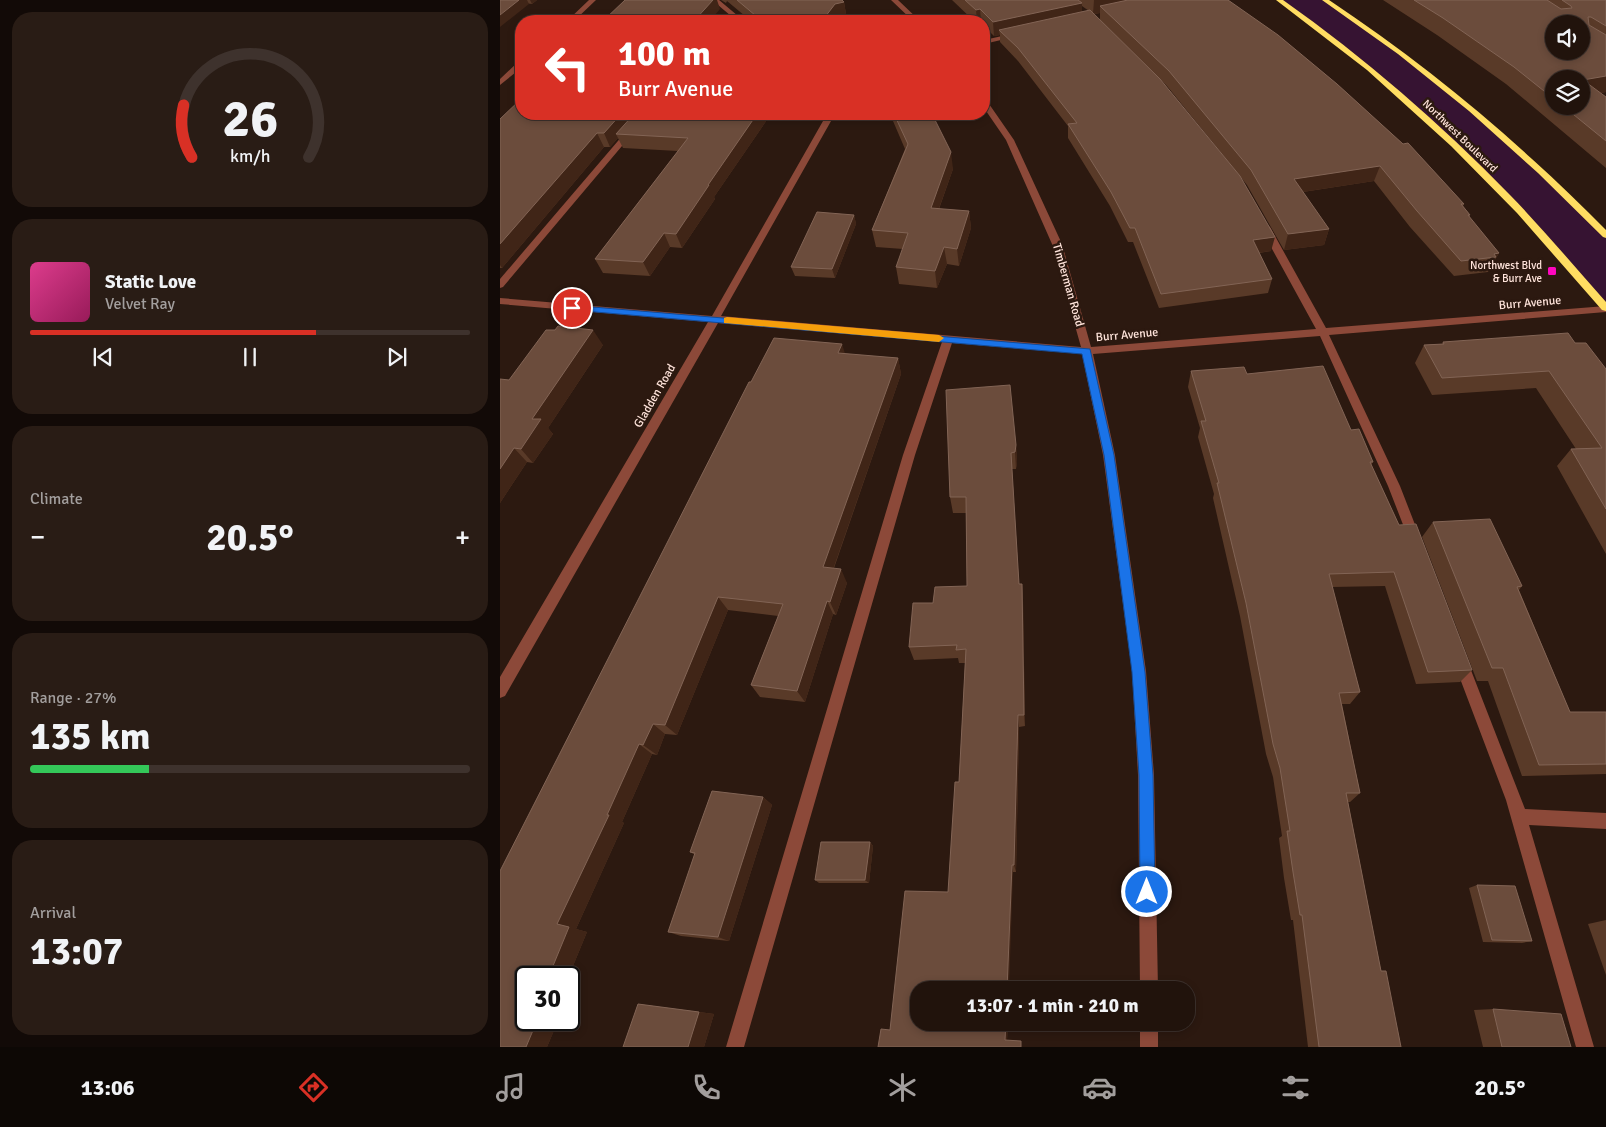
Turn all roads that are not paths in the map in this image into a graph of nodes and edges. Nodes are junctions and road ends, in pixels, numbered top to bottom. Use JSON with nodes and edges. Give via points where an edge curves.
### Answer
{"nodes":[{"id":1,"x":593,"y":0,"type":"edge"},
{"id":2,"x":715,"y":0,"type":"edge"},
{"id":3,"x":894,"y":0,"type":"edge"},
{"id":4,"x":1279,"y":0,"type":"edge"},
{"id":5,"x":1325,"y":0,"type":"edge"},
{"id":6,"x":577,"y":15,"type":"edge"},
{"id":7,"x":729,"y":15,"type":"edge"},
{"id":8,"x":910,"y":15,"type":"edge"},
{"id":9,"x":1020,"y":34,"type":"edge"},
{"id":10,"x":990,"y":41,"type":"edge"},
{"id":11,"x":515,"y":69,"type":"edge"},
{"id":12,"x":500,"y":83,"type":"edge"},
{"id":13,"x":990,"y":112,"type":"edge"},
{"id":14,"x":640,"y":120,"type":"edge"},
{"id":15,"x":828,"y":120,"type":"edge"},
{"id":16,"x":1258,"y":214,"type":"edge"},
{"id":17,"x":1606,"y":235,"type":"edge"},
{"id":18,"x":500,"y":285,"type":"edge"},
{"id":19,"x":500,"y":301,"type":"edge"},
{"id":20,"x":1606,"y":308,"type":"edge"},
{"id":21,"x":715,"y":319,"type":"junction"},
{"id":22,"x":1323,"y":332,"type":"junction"},
{"id":23,"x":948,"y":339,"type":"junction"},
{"id":24,"x":1086,"y":351,"type":"junction"},
{"id":25,"x":1419,"y":551,"type":"edge"},
{"id":26,"x":1458,"y":652,"type":"edge"},
{"id":27,"x":500,"y":691,"type":"edge"},
{"id":28,"x":1520,"y":817,"type":"junction"},
{"id":29,"x":1606,"y":821,"type":"edge"},
{"id":30,"x":1148,"y":981,"type":"edge"},
{"id":31,"x":1149,"y":1031,"type":"edge"},
{"id":32,"x":735,"y":1047,"type":"edge"},
{"id":33,"x":1149,"y":1047,"type":"edge"},
{"id":34,"x":1585,"y":1047,"type":"edge"}],
"edges":[{"from":1,"to":6,"type":"street"},
{"from":2,"to":7,"type":"street"},
{"from":3,"to":8,"type":"street"},
{"from":4,"to":20,"type":"main road","name":"Northwest Boulevard","via":[[1320,28],[1386,82],[1472,162]]},
{"from":5,"to":17,"type":"main road","name":"Northwest Boulevard","via":[[1455,95],[1519,150]]},
{"from":9,"to":10,"type":"street"},
{"from":11,"to":12,"type":"street"},
{"from":13,"to":24,"type":"street","name":"Timberman Road","via":[[1010,140],[1057,244]]},
{"from":14,"to":18,"type":"street"},
{"from":15,"to":21,"type":"street","name":"Gladden Road"},
{"from":16,"to":22,"type":"street"},
{"from":19,"to":21,"type":"street","name":"Burr Avenue"},
{"from":20,"to":22,"type":"street","name":"Burr Avenue"},
{"from":21,"to":23,"type":"street","name":"Burr Avenue"},
{"from":21,"to":27,"type":"street","name":"Gladden Road"},
{"from":22,"to":24,"type":"street","name":"Burr Avenue"},
{"from":22,"to":25,"type":"street","via":[[1394,486]]},
{"from":23,"to":24,"type":"street","name":"Burr Avenue"},
{"from":23,"to":32,"type":"street","via":[[909,455]]},
{"from":24,"to":30,"type":"street","name":"Timberman Road","via":[[1109,455],[1139,672],[1146,775]]},
{"from":26,"to":28,"type":"street"},
{"from":28,"to":29,"type":"street"},
{"from":28,"to":34,"type":"street"},
{"from":31,"to":33,"type":"street"}]}
